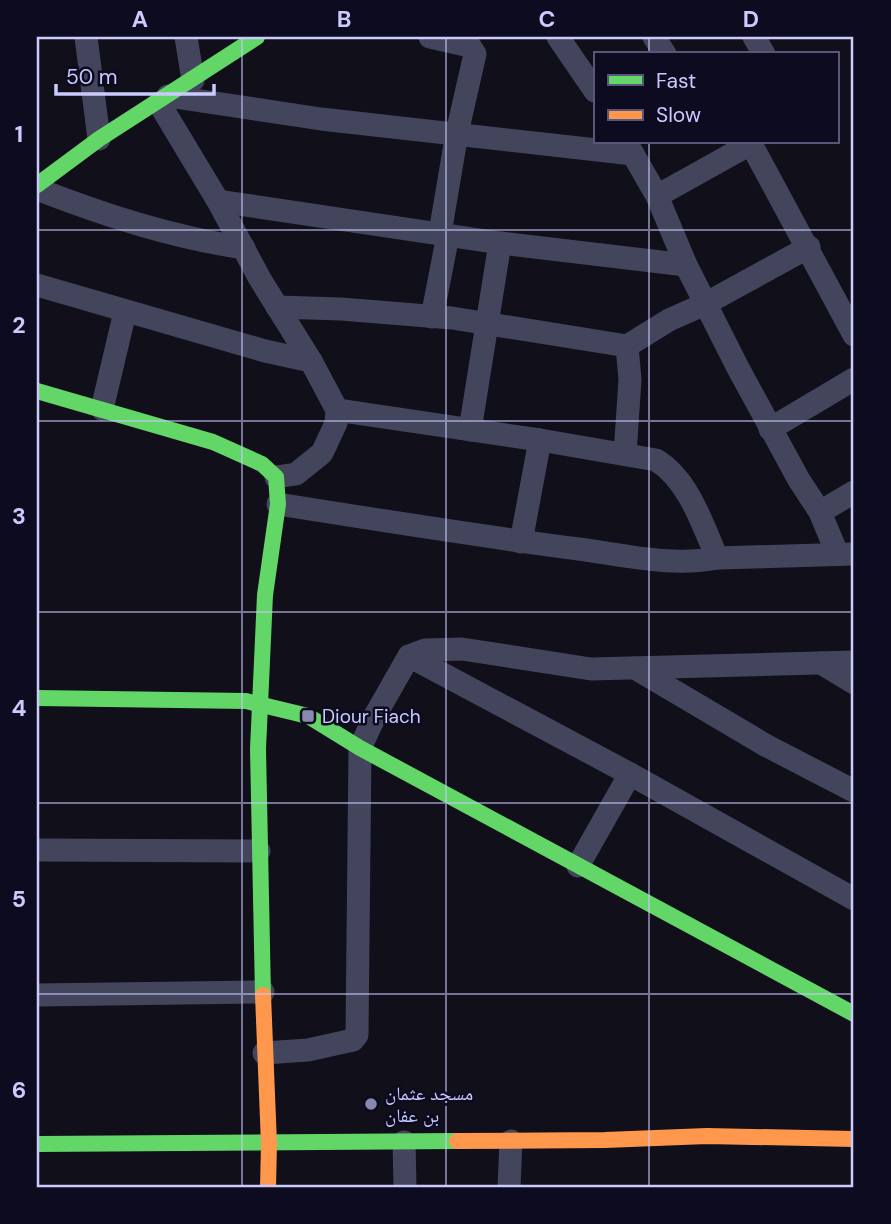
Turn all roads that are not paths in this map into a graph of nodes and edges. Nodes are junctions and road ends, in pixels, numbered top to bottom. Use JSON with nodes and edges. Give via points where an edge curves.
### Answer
{"nodes":[{"id":1,"x":86,"y":37,"type":"edge"},
{"id":2,"x":186,"y":37,"type":"edge"},
{"id":3,"x":257,"y":37,"type":"edge"},
{"id":4,"x":430,"y":37,"type":"edge"},
{"id":5,"x":558,"y":37,"type":"edge"},
{"id":6,"x":654,"y":37,"type":"edge"},
{"id":7,"x":664,"y":52,"type":"edge"},
{"id":8,"x":193,"y":80,"type":"junction"},
{"id":9,"x":594,"y":90,"type":"edge"},
{"id":10,"x":164,"y":99,"type":"junction"},
{"id":11,"x":457,"y":133,"type":"junction"},
{"id":12,"x":99,"y":139,"type":"junction"},
{"id":13,"x":749,"y":144,"type":"edge"},
{"id":14,"x":752,"y":144,"type":"edge"},
{"id":15,"x":630,"y":148,"type":"edge"},
{"id":16,"x":37,"y":187,"type":"edge"},
{"id":17,"x":657,"y":196,"type":"junction"},
{"id":18,"x":218,"y":201,"type":"junction"},
{"id":19,"x":444,"y":234,"type":"junction"},
{"id":20,"x":500,"y":243,"type":"junction"},
{"id":21,"x":809,"y":247,"type":"junction"},
{"id":22,"x":244,"y":248,"type":"junction"},
{"id":23,"x":686,"y":265,"type":"junction"},
{"id":24,"x":37,"y":285,"type":"edge"},
{"id":25,"x":705,"y":304,"type":"junction"},
{"id":26,"x":277,"y":307,"type":"junction"},
{"id":27,"x":125,"y":312,"type":"junction"},
{"id":28,"x":432,"y":317,"type":"junction"},
{"id":29,"x":487,"y":322,"type":"junction"},
{"id":30,"x":854,"y":335,"type":"edge"},
{"id":31,"x":627,"y":346,"type":"junction"},
{"id":32,"x":310,"y":361,"type":"junction"},
{"id":33,"x":854,"y":379,"type":"edge"},
{"id":34,"x":38,"y":397,"type":"edge"},
{"id":35,"x":102,"y":409,"type":"junction"},
{"id":36,"x":337,"y":410,"type":"junction"},
{"id":37,"x":770,"y":429,"type":"junction"},
{"id":38,"x":470,"y":430,"type":"junction"},
{"id":39,"x":540,"y":440,"type":"junction"},
{"id":40,"x":625,"y":454,"type":"junction"},
{"id":41,"x":276,"y":477,"type":"junction"},
{"id":42,"x":854,"y":492,"type":"edge"},
{"id":43,"x":278,"y":504,"type":"junction"},
{"id":44,"x":820,"y":512,"type":"junction"},
{"id":45,"x":521,"y":542,"type":"junction"},
{"id":46,"x":846,"y":553,"type":"edge"},
{"id":47,"x":717,"y":558,"type":"junction"},
{"id":48,"x":410,"y":656,"type":"junction"},
{"id":49,"x":854,"y":662,"type":"edge"},
{"id":50,"x":821,"y":663,"type":"junction"},
{"id":51,"x":635,"y":668,"type":"junction"},
{"id":52,"x":854,"y":684,"type":"edge"},
{"id":53,"x":37,"y":698,"type":"edge"},
{"id":54,"x":260,"y":705,"type":"junction"},
{"id":55,"x":360,"y":748,"type":"junction"},
{"id":56,"x":630,"y":774,"type":"junction"},
{"id":57,"x":854,"y":791,"type":"edge"},
{"id":58,"x":37,"y":850,"type":"edge"},
{"id":59,"x":260,"y":851,"type":"junction"},
{"id":60,"x":578,"y":866,"type":"junction"},
{"id":61,"x":854,"y":899,"type":"edge"},
{"id":62,"x":263,"y":992,"type":"junction"},
{"id":63,"x":37,"y":995,"type":"edge"},
{"id":64,"x":854,"y":1014,"type":"edge"},
{"id":65,"x":264,"y":1053,"type":"junction"},
{"id":66,"x":854,"y":1139,"type":"edge"},
{"id":67,"x":510,"y":1141,"type":"junction"},
{"id":68,"x":404,"y":1142,"type":"junction"},
{"id":69,"x":37,"y":1144,"type":"edge"},
{"id":70,"x":269,"y":1144,"type":"junction"},
{"id":71,"x":268,"y":1187,"type":"edge"},
{"id":72,"x":404,"y":1187,"type":"edge"},
{"id":73,"x":509,"y":1187,"type":"edge"}],
"edges":[{"from":1,"to":12,"type":"street"},
{"from":2,"to":8,"type":"street"},
{"from":3,"to":8,"type":"street"},
{"from":4,"to":11,"type":"street","via":[[474,50]]},
{"from":5,"to":9,"type":"street"},
{"from":6,"to":7,"type":"street"},
{"from":8,"to":10,"type":"street"},
{"from":10,"to":11,"type":"street"},
{"from":10,"to":12,"type":"street"},
{"from":10,"to":18,"type":"street"},
{"from":11,"to":15,"type":"street"},
{"from":11,"to":19,"type":"street"},
{"from":12,"to":16,"type":"street"},
{"from":13,"to":17,"type":"street"},
{"from":14,"to":21,"type":"street"},
{"from":15,"to":17,"type":"street"},
{"from":16,"to":22,"type":"street","via":[[120,220]]},
{"from":17,"to":23,"type":"street"},
{"from":18,"to":19,"type":"street"},
{"from":18,"to":22,"type":"street"},
{"from":19,"to":20,"type":"street"},
{"from":19,"to":28,"type":"street"},
{"from":20,"to":23,"type":"street"},
{"from":20,"to":29,"type":"street"},
{"from":21,"to":25,"type":"street"},
{"from":21,"to":30,"type":"street"},
{"from":22,"to":26,"type":"street"},
{"from":23,"to":25,"type":"street"},
{"from":24,"to":27,"type":"street"},
{"from":25,"to":31,"type":"street"},
{"from":25,"to":37,"type":"street"},
{"from":26,"to":28,"type":"street"},
{"from":26,"to":32,"type":"street"},
{"from":27,"to":32,"type":"street"},
{"from":27,"to":35,"type":"street"},
{"from":28,"to":29,"type":"street"},
{"from":29,"to":31,"type":"street"},
{"from":29,"to":38,"type":"street"},
{"from":31,"to":40,"type":"street","via":[[630,380]]},
{"from":32,"to":36,"type":"street"},
{"from":33,"to":37,"type":"street"},
{"from":34,"to":35,"type":"street"},
{"from":35,"to":41,"type":"street","via":[[213,442],[262,464]]},
{"from":36,"to":38,"type":"street"},
{"from":36,"to":41,"type":"street","via":[[322,453],[296,474]]},
{"from":37,"to":44,"type":"street"},
{"from":38,"to":39,"type":"street"},
{"from":39,"to":40,"type":"street"},
{"from":39,"to":45,"type":"street"},
{"from":40,"to":47,"type":"street","via":[[667,467]]},
{"from":41,"to":43,"type":"street"},
{"from":42,"to":44,"type":"street"},
{"from":43,"to":45,"type":"street"},
{"from":43,"to":54,"type":"street","via":[[265,595]]},
{"from":44,"to":46,"type":"street"},
{"from":45,"to":47,"type":"street","via":[[678,561]]},
{"from":46,"to":47,"type":"street"},
{"from":48,"to":51,"type":"street","via":[[425,650],[462,649],[577,668]]},
{"from":48,"to":55,"type":"street"},
{"from":48,"to":56,"type":"street"},
{"from":49,"to":50,"type":"street"},
{"from":50,"to":51,"type":"street"},
{"from":50,"to":52,"type":"street"},
{"from":51,"to":57,"type":"street"},
{"from":53,"to":54,"type":"street","via":[[222,700]]},
{"from":54,"to":55,"type":"street","via":[[307,716]]},
{"from":54,"to":59,"type":"street"},
{"from":55,"to":60,"type":"street"},
{"from":55,"to":65,"type":"street","via":[[357,1035],[354,1040],[309,1050]]},
{"from":56,"to":60,"type":"street"},
{"from":56,"to":61,"type":"street"},
{"from":58,"to":59,"type":"street"},
{"from":59,"to":62,"type":"street"},
{"from":60,"to":64,"type":"street"},
{"from":62,"to":63,"type":"street"},
{"from":62,"to":65,"type":"street"},
{"from":65,"to":70,"type":"street"},
{"from":66,"to":67,"type":"street","via":[[707,1136]]},
{"from":67,"to":68,"type":"street"},
{"from":67,"to":73,"type":"street"},
{"from":68,"to":70,"type":"street"},
{"from":68,"to":72,"type":"street"},
{"from":69,"to":70,"type":"street"},
{"from":70,"to":71,"type":"street"}]}
